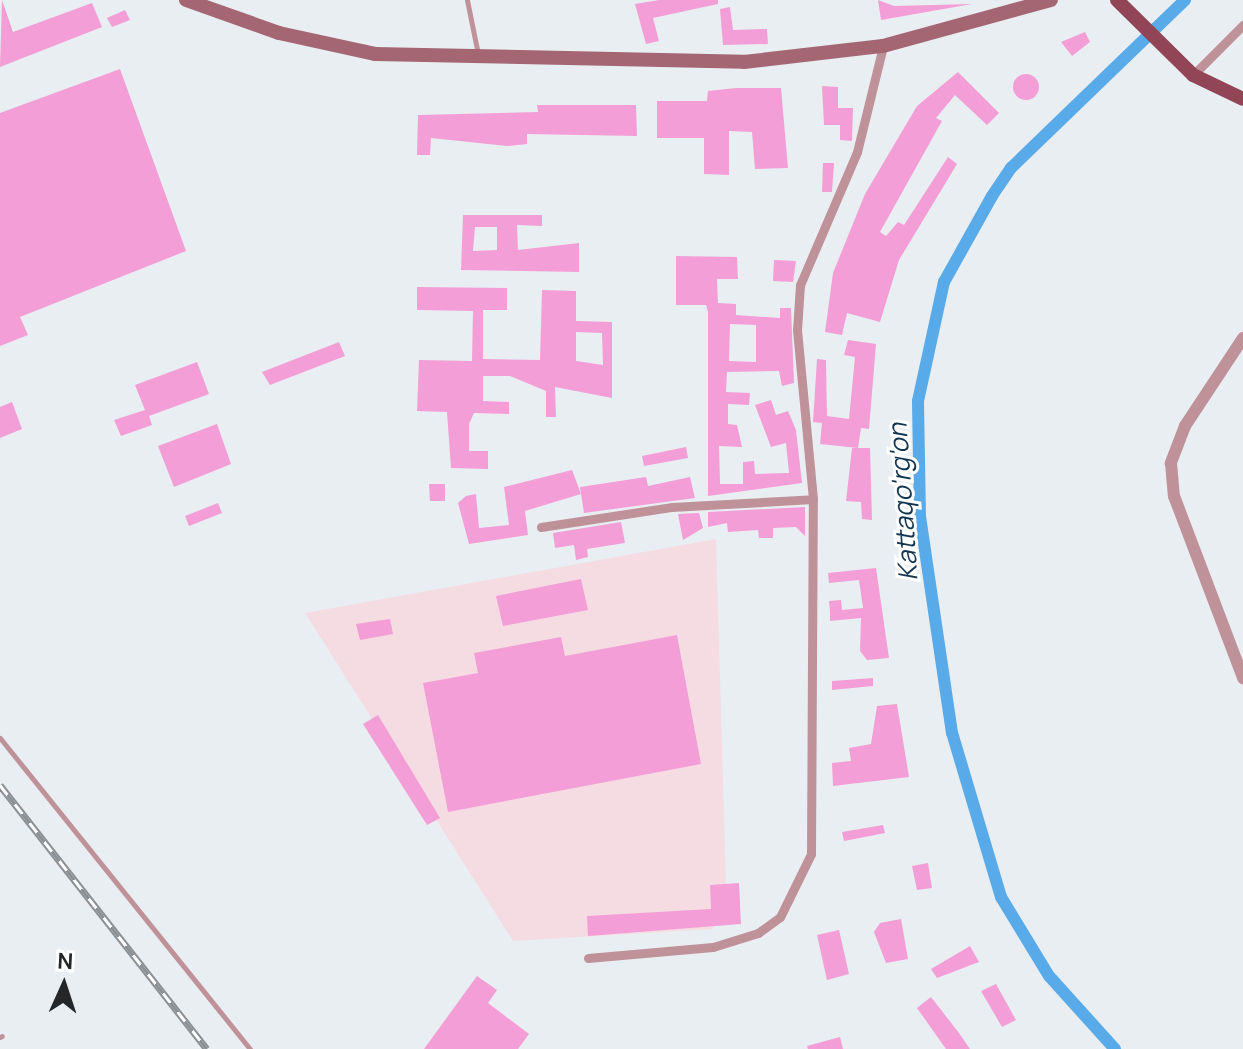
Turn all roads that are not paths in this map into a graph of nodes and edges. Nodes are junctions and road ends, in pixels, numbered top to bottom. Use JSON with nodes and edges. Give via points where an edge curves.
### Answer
{"nodes":[{"id":1,"x":186,"y":0,"type":"edge"},
{"id":2,"x":467,"y":0,"type":"edge"},
{"id":3,"x":1051,"y":0,"type":"edge"},
{"id":4,"x":1117,"y":0,"type":"edge"},
{"id":5,"x":1243,"y":25,"type":"edge"},
{"id":6,"x":883,"y":46,"type":"junction"},
{"id":7,"x":479,"y":59,"type":"junction"},
{"id":8,"x":1193,"y":75,"type":"junction"},
{"id":9,"x":1243,"y":99,"type":"edge"},
{"id":10,"x":1243,"y":338,"type":"edge"},
{"id":11,"x":813,"y":499,"type":"junction"},
{"id":12,"x":541,"y":527,"type":"dead end"},
{"id":13,"x":1243,"y":678,"type":"edge"},
{"id":14,"x":0,"y":738,"type":"edge"},
{"id":15,"x":588,"y":958,"type":"dead end"},
{"id":16,"x":250,"y":1049,"type":"edge"}],
"edges":[{"from":1,"to":7,"type":"main road","via":[[326,45]]},
{"from":2,"to":7,"type":"lane"},
{"from":3,"to":6,"type":"main road"},
{"from":4,"to":8,"type":"main road"},
{"from":5,"to":8,"type":"street"},
{"from":6,"to":7,"type":"main road","via":[[744,62]]},
{"from":6,"to":11,"type":"street","via":[[857,152],[800,285],[797,330]]},
{"from":8,"to":9,"type":"main road"},
{"from":10,"to":13,"type":"street","via":[[1185,426],[1171,463],[1174,496]]},
{"from":11,"to":12,"type":"street","via":[[672,507]]},
{"from":11,"to":15,"type":"street","via":[[816,820],[811,854],[780,917],[758,933],[713,947]]},
{"from":14,"to":16,"type":"lane"}]}
